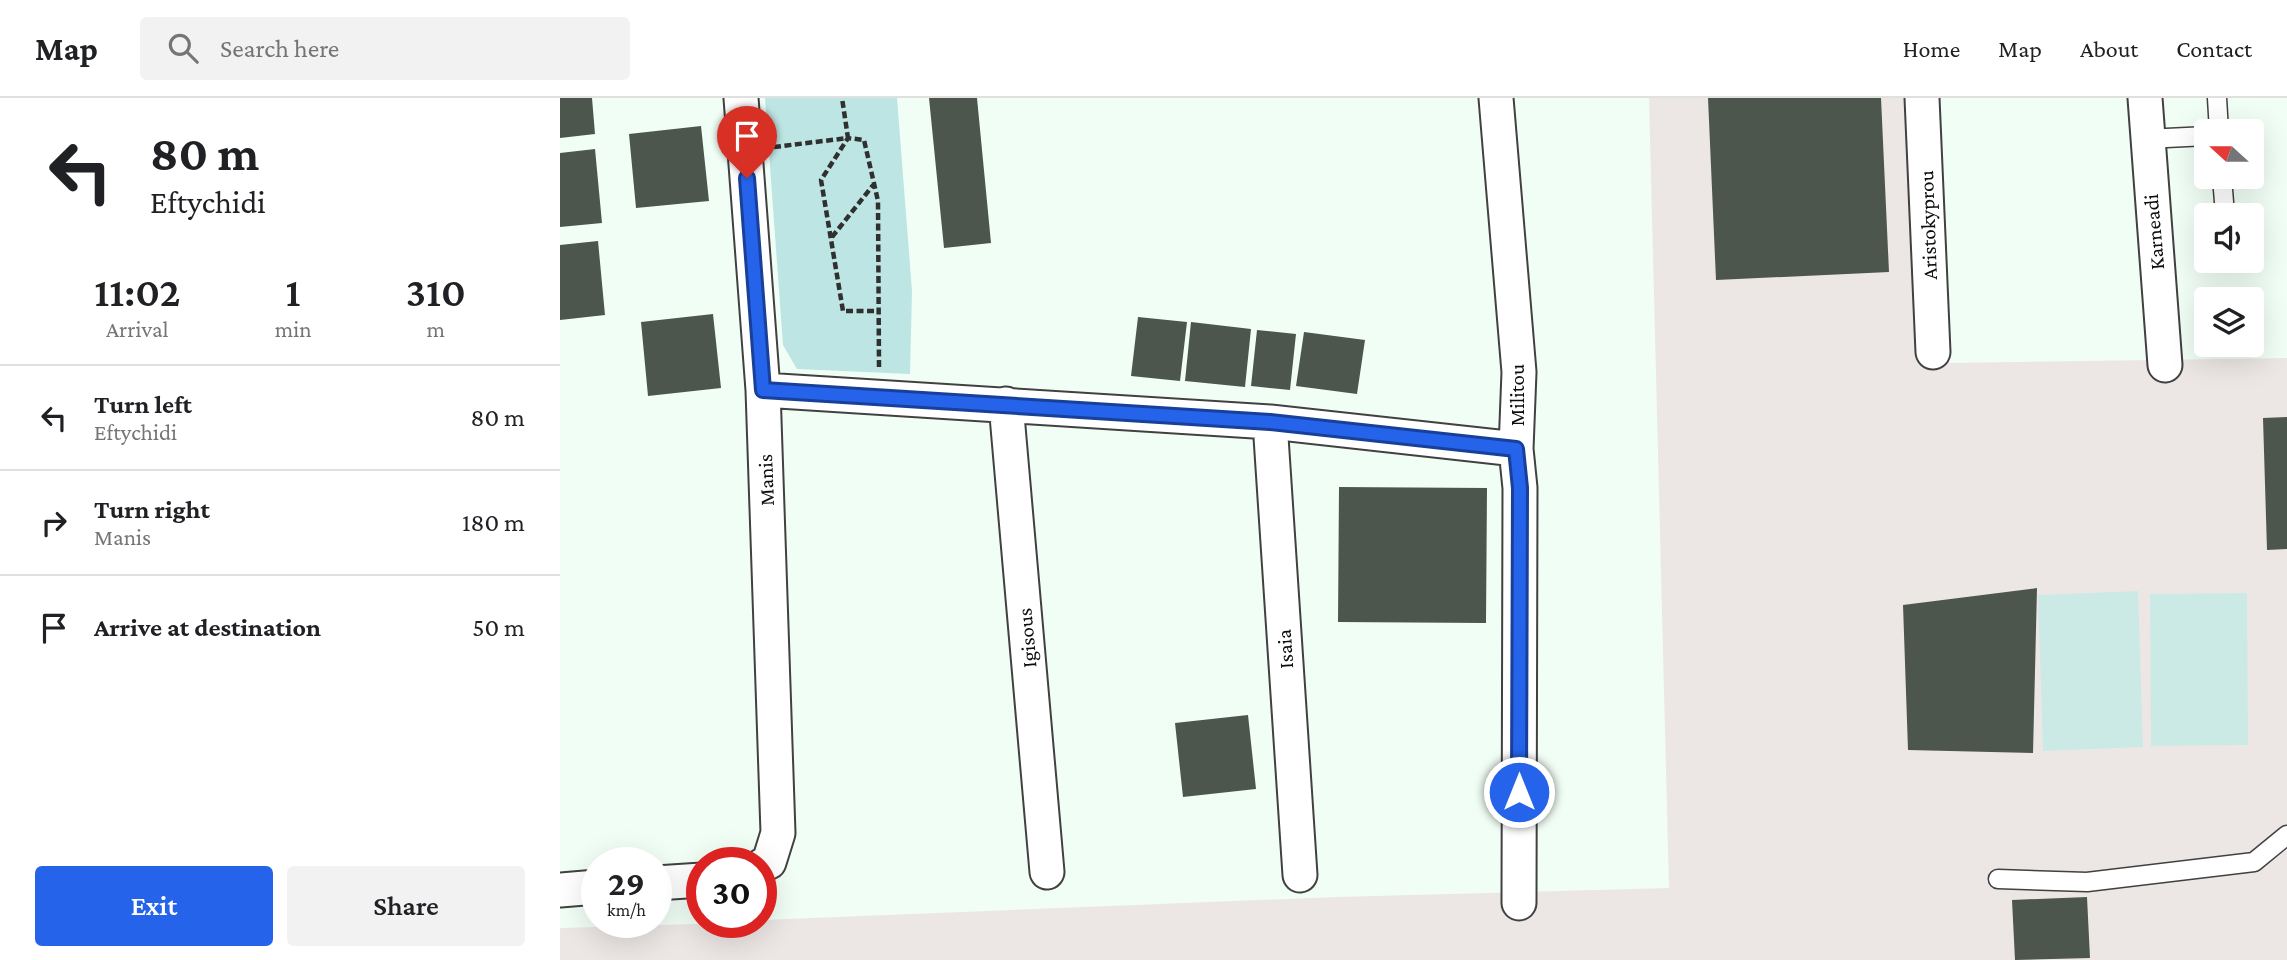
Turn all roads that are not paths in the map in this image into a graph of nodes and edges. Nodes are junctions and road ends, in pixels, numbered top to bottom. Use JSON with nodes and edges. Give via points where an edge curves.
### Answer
{"nodes":[{"id":1,"x":741,"y":98,"type":"edge"},
{"id":2,"x":1496,"y":98,"type":"edge"},
{"id":3,"x":1922,"y":98,"type":"edge"},
{"id":4,"x":2145,"y":98,"type":"edge"},
{"id":5,"x":2217,"y":98,"type":"edge"},
{"id":6,"x":2218,"y":119,"type":"edge"},
{"id":7,"x":2194,"y":137,"type":"edge"},
{"id":8,"x":2146,"y":139,"type":"junction"},
{"id":9,"x":1933,"y":352,"type":"dead end"},
{"id":10,"x":2165,"y":365,"type":"dead end"},
{"id":11,"x":763,"y":390,"type":"junction"},
{"id":12,"x":1006,"y":404,"type":"junction"},
{"id":13,"x":1270,"y":422,"type":"junction"},
{"id":14,"x":1516,"y":449,"type":"junction"},
{"id":15,"x":2287,"y":835,"type":"edge"},
{"id":16,"x":772,"y":847,"type":"edge"},
{"id":17,"x":1047,"y":872,"type":"dead end"},
{"id":18,"x":1300,"y":875,"type":"dead end"},
{"id":19,"x":1998,"y":879,"type":"dead end"},
{"id":20,"x":581,"y":888,"type":"edge"},
{"id":21,"x":560,"y":890,"type":"edge"},
{"id":22,"x":1519,"y":903,"type":"dead end"}],
"edges":[{"from":1,"to":11,"type":"street","name":"Manis"},
{"from":2,"to":14,"type":"street","name":"Militou","via":[[1519,372]]},
{"from":3,"to":9,"type":"street","name":"Aristokyprou"},
{"from":4,"to":8,"type":"street","name":"Karneadi"},
{"from":5,"to":6,"type":"lane"},
{"from":7,"to":8,"type":"lane"},
{"from":8,"to":10,"type":"street","name":"Karneadi"},
{"from":11,"to":12,"type":"street"},
{"from":11,"to":16,"type":"street","name":"Manis","via":[[778,833]]},
{"from":12,"to":13,"type":"street"},
{"from":12,"to":17,"type":"street","name":"Igisous"},
{"from":13,"to":14,"type":"street"},
{"from":13,"to":18,"type":"street","name":"Isaia"},
{"from":14,"to":22,"type":"street","name":"Militou","via":[[1520,488]]},
{"from":15,"to":19,"type":"lane","via":[[2254,862],[2087,882]]},
{"from":20,"to":21,"type":"street"}]}
